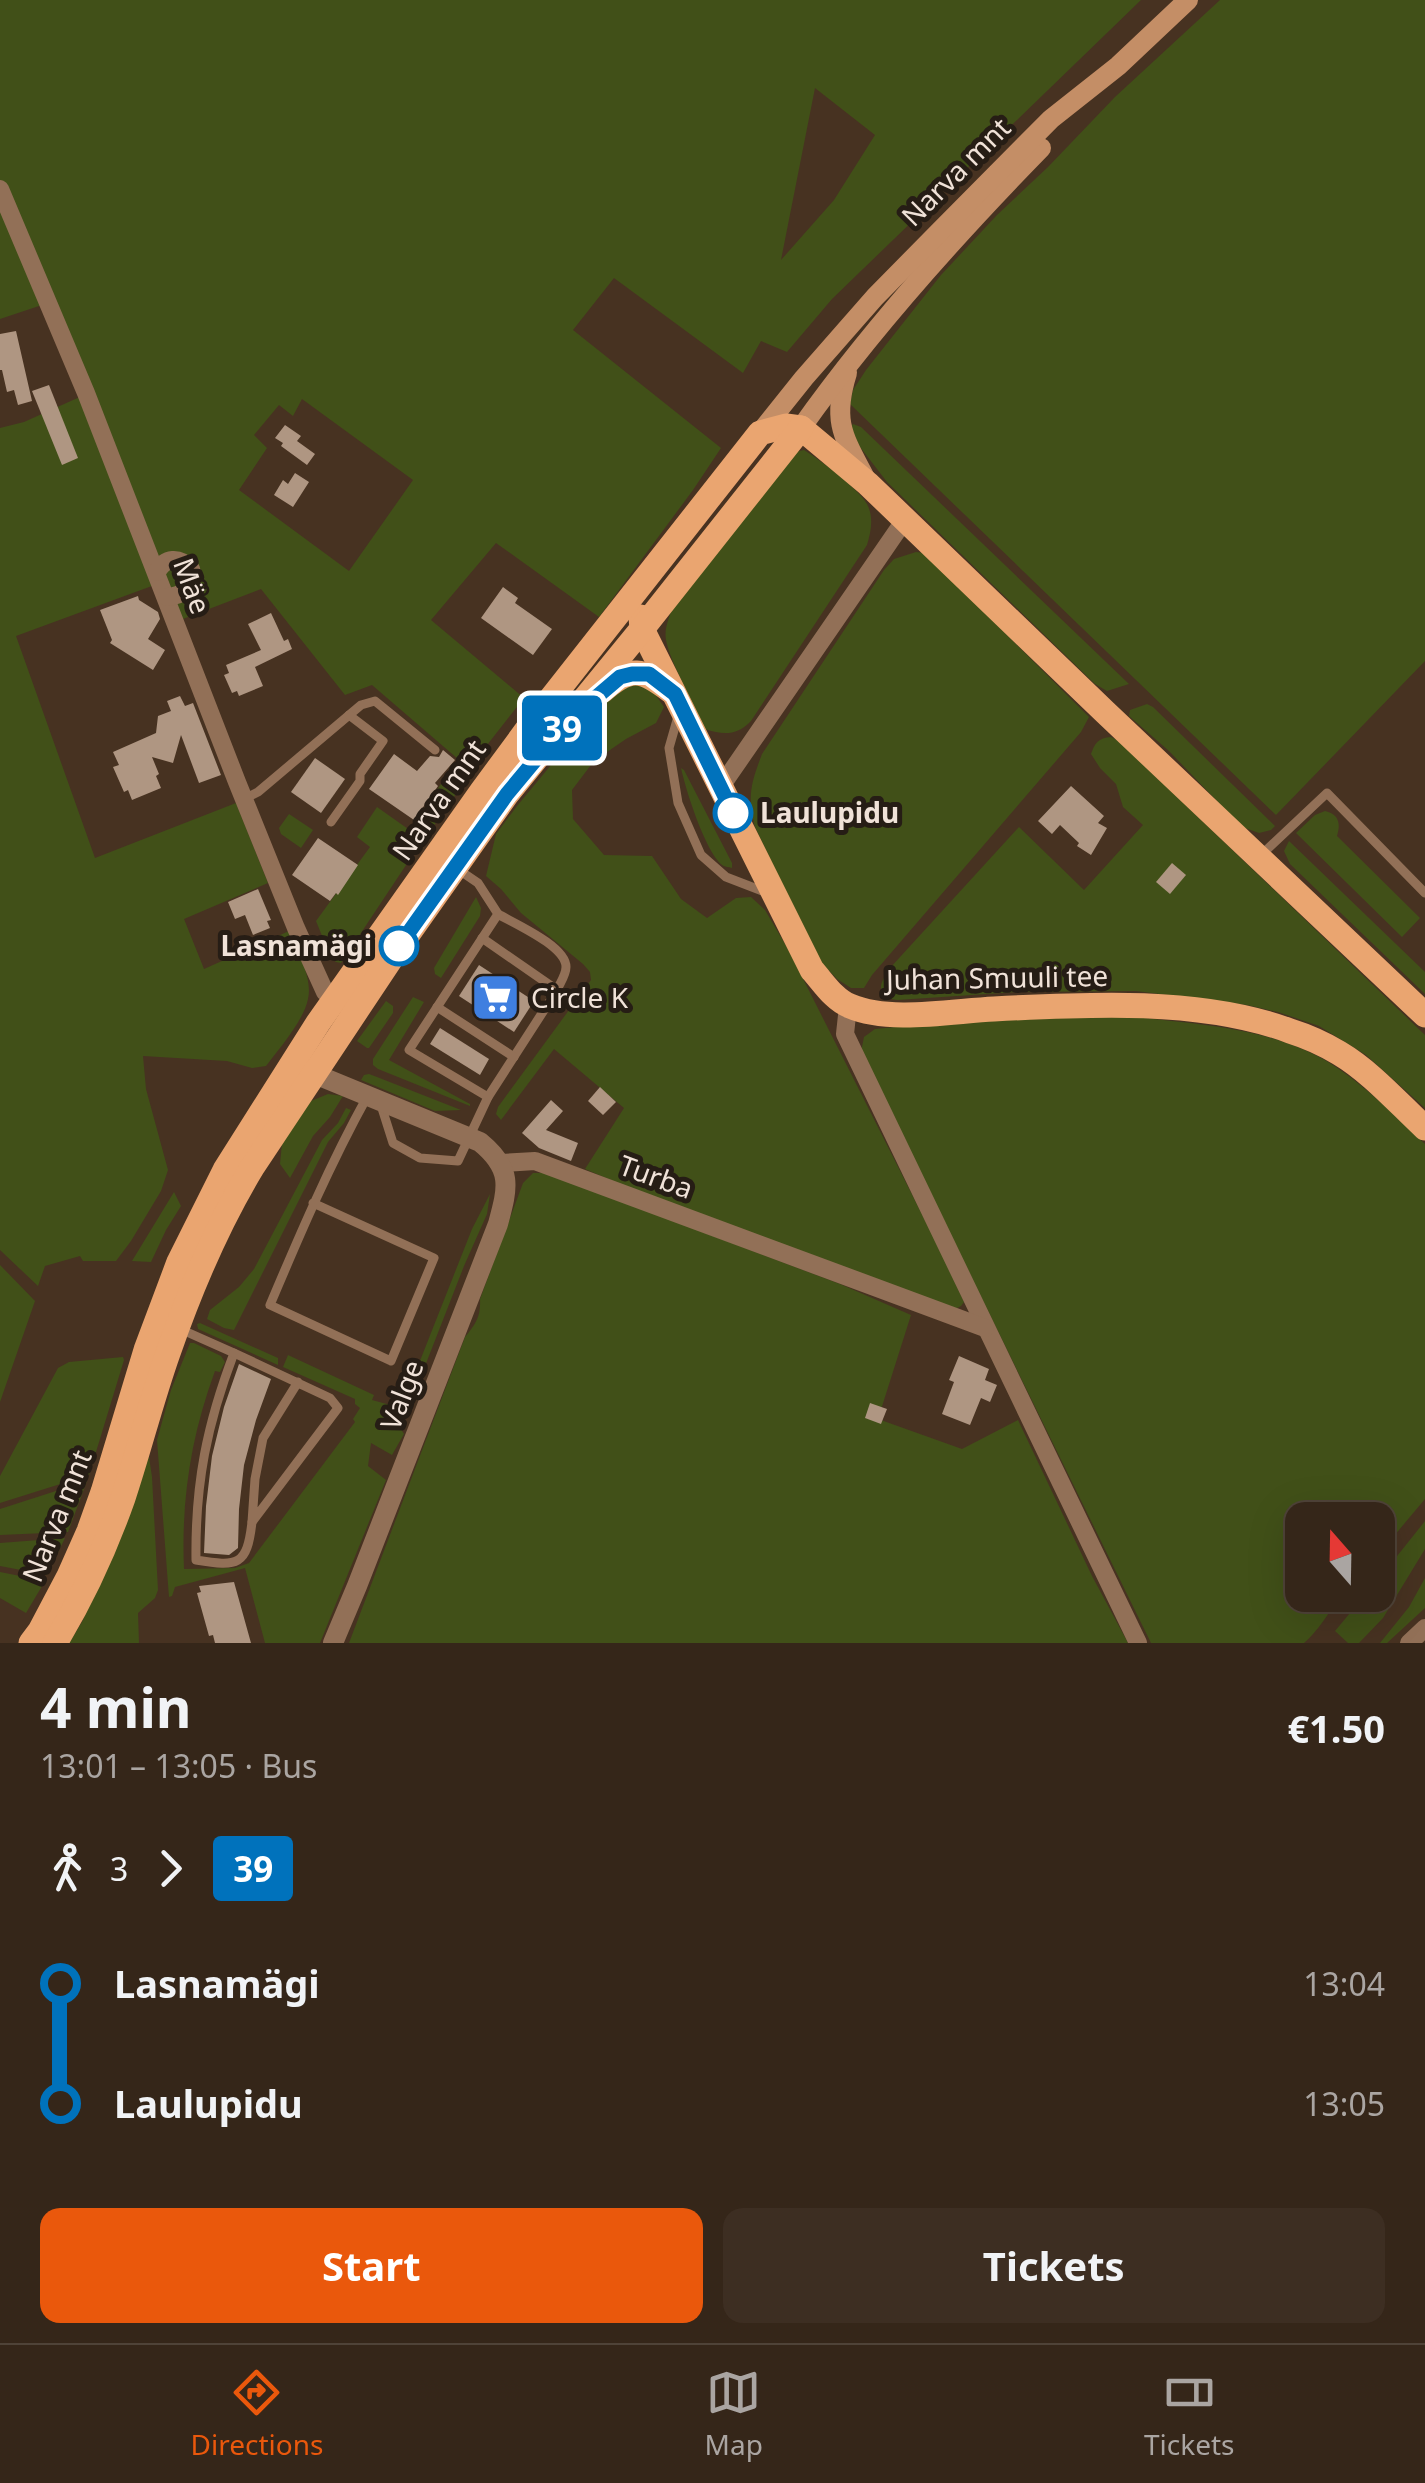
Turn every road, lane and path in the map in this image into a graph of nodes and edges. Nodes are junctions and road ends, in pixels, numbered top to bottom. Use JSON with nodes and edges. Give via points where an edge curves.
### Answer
{"nodes":[{"id":1,"x":1188,"y":0,"type":"edge"},
{"id":2,"x":1118,"y":66,"type":"junction"},
{"id":3,"x":0,"y":189,"type":"edge"},
{"id":4,"x":850,"y":364,"type":"junction"},
{"id":5,"x":802,"y":428,"type":"junction"},
{"id":6,"x":760,"y":433,"type":"junction"},
{"id":7,"x":868,"y":484,"type":"junction"},
{"id":8,"x":906,"y":518,"type":"junction"},
{"id":9,"x":654,"y":570,"type":"junction"},
{"id":10,"x":157,"y":572,"type":"junction"},
{"id":11,"x":166,"y":597,"type":"junction"},
{"id":12,"x":642,"y":629,"type":"junction"},
{"id":13,"x":678,"y":699,"type":"junction"},
{"id":14,"x":349,"y":715,"type":"junction"},
{"id":15,"x":566,"y":723,"type":"junction"},
{"id":16,"x":434,"y":750,"type":"dead end"},
{"id":17,"x":720,"y":788,"type":"junction"},
{"id":18,"x":244,"y":799,"type":"junction"},
{"id":19,"x":331,"y":822,"type":"dead end"},
{"id":20,"x":1259,"y":858,"type":"junction"},
{"id":21,"x":454,"y":867,"type":"junction"},
{"id":22,"x":1425,"y":893,"type":"edge"},
{"id":23,"x":774,"y":896,"type":"junction"},
{"id":24,"x":498,"y":914,"type":"junction"},
{"id":25,"x":482,"y":938,"type":"junction"},
{"id":26,"x":557,"y":990,"type":"junction"},
{"id":27,"x":346,"y":1006,"type":"junction"},
{"id":28,"x":848,"y":1006,"type":"junction"},
{"id":29,"x":437,"y":1007,"type":"junction"},
{"id":30,"x":1425,"y":1015,"type":"edge"},
{"id":31,"x":514,"y":1057,"type":"junction"},
{"id":32,"x":304,"y":1069,"type":"junction"},
{"id":33,"x":488,"y":1097,"type":"junction"},
{"id":34,"x":374,"y":1100,"type":"junction"},
{"id":35,"x":1425,"y":1128,"type":"edge"},
{"id":36,"x":470,"y":1136,"type":"junction"},
{"id":37,"x":502,"y":1163,"type":"junction"},
{"id":38,"x":313,"y":1203,"type":"junction"},
{"id":39,"x":177,"y":1328,"type":"junction"},
{"id":40,"x":985,"y":1328,"type":"junction"},
{"id":41,"x":234,"y":1353,"type":"junction"},
{"id":42,"x":298,"y":1382,"type":"junction"},
{"id":43,"x":252,"y":1522,"type":"junction"},
{"id":44,"x":1425,"y":1628,"type":"edge"},
{"id":45,"x":31,"y":1643,"type":"edge"},
{"id":46,"x":55,"y":1643,"type":"edge"},
{"id":47,"x":333,"y":1643,"type":"edge"},
{"id":48,"x":1138,"y":1643,"type":"edge"},
{"id":49,"x":1409,"y":1643,"type":"edge"}],
"edges":[{"from":1,"to":2,"type":"main road","name":"Narva mnt"},
{"from":2,"to":4,"type":"main road","name":"Narva mnt","via":[[972,219]]},
{"from":2,"to":6,"type":"main road","name":"Narva mnt","via":[[1051,120],[888,284]]},
{"from":3,"to":10,"type":"street","name":"Mäe"},
{"from":4,"to":5,"type":"main road","name":"Narva mnt"},
{"from":4,"to":7,"type":"main road","via":[[840,396],[841,427]]},
{"from":5,"to":6,"type":"main road"},
{"from":5,"to":7,"type":"main road"},
{"from":5,"to":12,"type":"main road","name":"Narva mnt"},
{"from":6,"to":9,"type":"main road","name":"Narva mnt"},
{"from":7,"to":8,"type":"main road"},
{"from":8,"to":17,"type":"street"},
{"from":8,"to":20,"type":"main road"},
{"from":9,"to":12,"type":"main road","via":[[643,593]]},
{"from":9,"to":27,"type":"main road","name":"Narva mnt","via":[[514,748]]},
{"from":10,"to":11,"type":"street","name":"Mäe"},
{"from":10,"to":11,"type":"street","via":[[170,560],[191,568],[186,591]]},
{"from":11,"to":18,"type":"street","name":"Mäe"},
{"from":12,"to":13,"type":"main road","name":"Juhan Smuuli tee"},
{"from":12,"to":15,"type":"main road","name":"Narva mnt"},
{"from":13,"to":15,"type":"main road","via":[[649,674],[632,674],[609,684]]},
{"from":13,"to":17,"type":"main road","name":"Juhan Smuuli tee"},
{"from":13,"to":23,"type":"lane","via":[[669,748],[678,804],[702,855],[726,877]]},
{"from":14,"to":16,"type":"lane","via":[[375,702]]},
{"from":14,"to":18,"type":"lane"},
{"from":14,"to":19,"type":"lane","via":[[383,741]]},
{"from":15,"to":21,"type":"main road","name":"Narva mnt"},
{"from":17,"to":23,"type":"main road","name":"Juhan Smuuli tee"},
{"from":18,"to":27,"type":"street","name":"Mäe","via":[[310,960],[326,992]]},
{"from":20,"to":22,"type":"lane","via":[[1327,793]]},
{"from":20,"to":30,"type":"main road"},
{"from":21,"to":24,"type":"lane","via":[[478,883]]},
{"from":21,"to":27,"type":"main road","name":"Narva mnt"},
{"from":23,"to":28,"type":"main road","name":"Juhan Smuuli tee","via":[[812,970]]},
{"from":24,"to":25,"type":"lane"},
{"from":24,"to":26,"type":"lane","via":[[552,944],[564,959]]},
{"from":25,"to":26,"type":"lane"},
{"from":25,"to":29,"type":"lane"},
{"from":26,"to":31,"type":"lane"},
{"from":27,"to":32,"type":"main road","name":"Narva mnt"},
{"from":28,"to":35,"type":"main road","name":"Juhan Smuuli tee","via":[[893,1015],[1090,1004],[1235,1016],[1340,1053]]},
{"from":28,"to":40,"type":"street","via":[[846,1034]]},
{"from":29,"to":31,"type":"lane"},
{"from":29,"to":33,"type":"lane","via":[[409,1050]]},
{"from":31,"to":33,"type":"lane"},
{"from":32,"to":34,"type":"street"},
{"from":32,"to":39,"type":"main road","name":"Narva mnt","via":[[231,1201]]},
{"from":32,"to":45,"type":"main road","name":"Narva mnt","via":[[225,1170],[178,1262],[89,1532]]},
{"from":33,"to":36,"type":"lane"},
{"from":34,"to":36,"type":"street"},
{"from":34,"to":36,"type":"lane","via":[[393,1143],[420,1158],[458,1160]]},
{"from":34,"to":38,"type":"lane","via":[[335,1154]]},
{"from":36,"to":37,"type":"street"},
{"from":37,"to":40,"type":"street","name":"Turba","via":[[535,1161]]},
{"from":37,"to":47,"type":"street","name":"Valge","via":[[506,1193],[498,1224]]},
{"from":38,"to":38,"type":"lane","via":[[270,1305],[391,1361],[434,1258]]},
{"from":39,"to":41,"type":"lane"},
{"from":39,"to":46,"type":"main road","name":"Narva mnt","via":[[122,1500],[87,1587]]},
{"from":40,"to":48,"type":"street"},
{"from":41,"to":42,"type":"lane"},
{"from":41,"to":43,"type":"lane","via":[[198,1484],[196,1560],[240,1560]]},
{"from":42,"to":43,"type":"lane","via":[[264,1438]]},
{"from":42,"to":43,"type":"lane","via":[[338,1408]]},
{"from":44,"to":49,"type":"street"}]}
